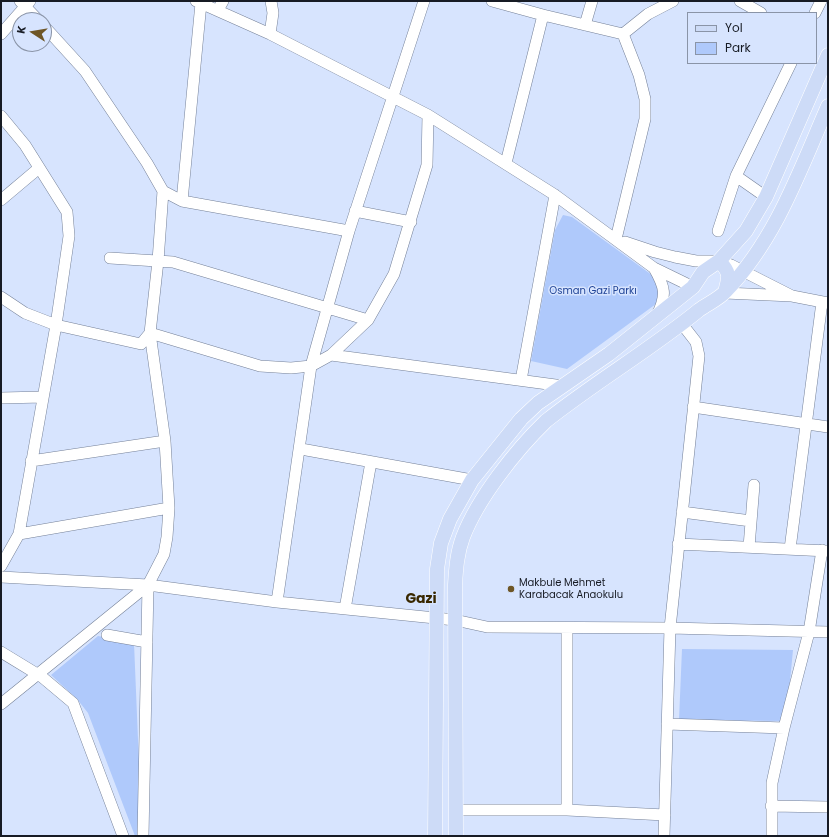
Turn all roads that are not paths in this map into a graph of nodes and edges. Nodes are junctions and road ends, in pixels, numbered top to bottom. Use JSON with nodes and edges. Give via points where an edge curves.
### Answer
{"nodes":[{"id":1,"x":271,"y":1,"type":"edge"},
{"id":2,"x":424,"y":1,"type":"edge"},
{"id":3,"x":492,"y":1,"type":"edge"},
{"id":4,"x":592,"y":1,"type":"edge"},
{"id":5,"x":673,"y":1,"type":"edge"},
{"id":6,"x":740,"y":1,"type":"edge"},
{"id":7,"x":821,"y":1,"type":"edge"},
{"id":8,"x":199,"y":2,"type":"edge"},
{"id":9,"x":25,"y":3,"type":"edge"},
{"id":10,"x":220,"y":6,"type":"edge"},
{"id":11,"x":32,"y":12,"type":"edge"},
{"id":12,"x":759,"y":12,"type":"edge"},
{"id":13,"x":816,"y":12,"type":"edge"},
{"id":14,"x":543,"y":15,"type":"junction"},
{"id":15,"x":585,"y":25,"type":"junction"},
{"id":16,"x":1,"y":34,"type":"edge"},
{"id":17,"x":270,"y":34,"type":"junction"},
{"id":18,"x":623,"y":34,"type":"junction"},
{"id":19,"x":52,"y":35,"type":"edge"},
{"id":20,"x":828,"y":55,"type":"edge"},
{"id":21,"x":790,"y":64,"type":"edge"},
{"id":22,"x":392,"y":96,"type":"junction"},
{"id":23,"x":828,"y":106,"type":"edge"},
{"id":24,"x":428,"y":115,"type":"junction"},
{"id":25,"x":1,"y":116,"type":"edge"},
{"id":26,"x":506,"y":163,"type":"junction"},
{"id":27,"x":39,"y":168,"type":"junction"},
{"id":28,"x":736,"y":176,"type":"junction"},
{"id":29,"x":163,"y":191,"type":"junction"},
{"id":30,"x":556,"y":195,"type":"junction"},
{"id":31,"x":766,"y":197,"type":"junction"},
{"id":32,"x":1,"y":200,"type":"edge"},
{"id":33,"x":182,"y":201,"type":"junction"},
{"id":34,"x":355,"y":211,"type":"junction"},
{"id":35,"x":411,"y":222,"type":"junction"},
{"id":36,"x":349,"y":231,"type":"junction"},
{"id":37,"x":718,"y":231,"type":"dead end"},
{"id":38,"x":616,"y":239,"type":"junction"},
{"id":39,"x":110,"y":258,"type":"dead end"},
{"id":40,"x":158,"y":261,"type":"junction"},
{"id":41,"x":719,"y":261,"type":"junction"},
{"id":42,"x":654,"y":268,"type":"junction"},
{"id":43,"x":743,"y":271,"type":"junction"},
{"id":44,"x":693,"y":287,"type":"junction"},
{"id":45,"x":725,"y":293,"type":"junction"},
{"id":46,"x":792,"y":296,"type":"junction"},
{"id":47,"x":1,"y":297,"type":"edge"},
{"id":48,"x":825,"y":302,"type":"edge"},
{"id":49,"x":709,"y":303,"type":"junction"},
{"id":50,"x":327,"y":308,"type":"junction"},
{"id":51,"x":656,"y":318,"type":"junction"},
{"id":52,"x":368,"y":320,"type":"junction"},
{"id":53,"x":682,"y":324,"type":"junction"},
{"id":54,"x":56,"y":325,"type":"junction"},
{"id":55,"x":150,"y":333,"type":"junction"},
{"id":56,"x":331,"y":355,"type":"junction"},
{"id":57,"x":311,"y":366,"type":"junction"},
{"id":58,"x":521,"y":380,"type":"junction"},
{"id":59,"x":563,"y":386,"type":"junction"},
{"id":60,"x":1,"y":398,"type":"edge"},
{"id":61,"x":43,"y":398,"type":"junction"},
{"id":62,"x":693,"y":407,"type":"junction"},
{"id":63,"x":806,"y":424,"type":"junction"},
{"id":64,"x":828,"y":427,"type":"edge"},
{"id":65,"x":165,"y":441,"type":"junction"},
{"id":66,"x":301,"y":449,"type":"junction"},
{"id":67,"x":31,"y":461,"type":"junction"},
{"id":68,"x":371,"y":462,"type":"junction"},
{"id":69,"x":472,"y":480,"type":"junction"},
{"id":70,"x":754,"y":485,"type":"dead end"},
{"id":71,"x":169,"y":508,"type":"junction"},
{"id":72,"x":682,"y":512,"type":"junction"},
{"id":73,"x":751,"y":521,"type":"junction"},
{"id":74,"x":19,"y":534,"type":"junction"},
{"id":75,"x":678,"y":544,"type":"junction"},
{"id":76,"x":748,"y":547,"type":"junction"},
{"id":77,"x":790,"y":549,"type":"junction"},
{"id":78,"x":825,"y":551,"type":"edge"},
{"id":79,"x":1,"y":566,"type":"edge"},
{"id":80,"x":1,"y":577,"type":"edge"},
{"id":81,"x":148,"y":585,"type":"junction"},
{"id":82,"x":277,"y":602,"type":"junction"},
{"id":83,"x":345,"y":609,"type":"junction"},
{"id":84,"x":436,"y":618,"type":"junction"},
{"id":85,"x":455,"y":620,"type":"junction"},
{"id":86,"x":567,"y":628,"type":"junction"},
{"id":87,"x":670,"y":628,"type":"junction"},
{"id":88,"x":809,"y":632,"type":"junction"},
{"id":89,"x":828,"y":632,"type":"edge"},
{"id":90,"x":107,"y":635,"type":"dead end"},
{"id":91,"x":147,"y":642,"type":"junction"},
{"id":92,"x":1,"y":652,"type":"edge"},
{"id":93,"x":38,"y":675,"type":"junction"},
{"id":94,"x":1,"y":704,"type":"edge"},
{"id":95,"x":668,"y":724,"type":"junction"},
{"id":96,"x":784,"y":728,"type":"junction"},
{"id":97,"x":771,"y":806,"type":"junction"},
{"id":98,"x":828,"y":807,"type":"edge"},
{"id":99,"x":456,"y":810,"type":"junction"},
{"id":100,"x":567,"y":810,"type":"junction"},
{"id":101,"x":665,"y":815,"type":"junction"},
{"id":102,"x":123,"y":836,"type":"edge"},
{"id":103,"x":143,"y":836,"type":"edge"},
{"id":104,"x":435,"y":836,"type":"edge"},
{"id":105,"x":456,"y":836,"type":"edge"},
{"id":106,"x":664,"y":836,"type":"edge"},
{"id":107,"x":772,"y":836,"type":"edge"}],
"edges":[{"from":1,"to":17,"type":"street","via":[[273,13]]},
{"from":2,"to":22,"type":"street"},
{"from":3,"to":14,"type":"street"},
{"from":4,"to":15,"type":"street"},
{"from":5,"to":18,"type":"street","via":[[648,14]]},
{"from":6,"to":12,"type":"street"},
{"from":7,"to":13,"type":"street"},
{"from":8,"to":10,"type":"street"},
{"from":8,"to":33,"type":"street"},
{"from":9,"to":11,"type":"street"},
{"from":9,"to":16,"type":"street"},
{"from":10,"to":17,"type":"street"},
{"from":14,"to":15,"type":"street"},
{"from":14,"to":26,"type":"street"},
{"from":15,"to":18,"type":"street"},
{"from":17,"to":22,"type":"street"},
{"from":18,"to":38,"type":"street","via":[[639,75],[645,99],[645,119]]},
{"from":19,"to":29,"type":"street","via":[[86,71]]},
{"from":20,"to":31,"type":"main road"},
{"from":21,"to":28,"type":"street"},
{"from":22,"to":24,"type":"street"},
{"from":22,"to":34,"type":"street"},
{"from":23,"to":43,"type":"main road","via":[[784,209]]},
{"from":24,"to":26,"type":"street"},
{"from":24,"to":35,"type":"street","via":[[427,165]]},
{"from":25,"to":27,"type":"street","via":[[25,145]]},
{"from":26,"to":30,"type":"street"},
{"from":27,"to":32,"type":"street"},
{"from":27,"to":54,"type":"street","via":[[67,212],[69,236]]},
{"from":28,"to":31,"type":"street"},
{"from":28,"to":37,"type":"street"},
{"from":29,"to":33,"type":"street"},
{"from":29,"to":40,"type":"street"},
{"from":30,"to":38,"type":"street"},
{"from":30,"to":58,"type":"street"},
{"from":31,"to":41,"type":"main road","via":[[746,231]]},
{"from":33,"to":36,"type":"street"},
{"from":34,"to":35,"type":"street"},
{"from":34,"to":36,"type":"street"},
{"from":35,"to":52,"type":"street","via":[[394,274]]},
{"from":36,"to":50,"type":"street"},
{"from":38,"to":41,"type":"street","via":[[662,254],[696,261]]},
{"from":38,"to":42,"type":"street"},
{"from":39,"to":40,"type":"street"},
{"from":40,"to":50,"type":"street","via":[[173,262]]},
{"from":40,"to":55,"type":"street"},
{"from":41,"to":43,"type":"street"},
{"from":41,"to":44,"type":"main road","via":[[703,272]]},
{"from":41,"to":45,"type":"main road","via":[[729,277]]},
{"from":42,"to":44,"type":"street"},
{"from":42,"to":51,"type":"street","via":[[663,284],[664,294]]},
{"from":43,"to":45,"type":"main road"},
{"from":43,"to":46,"type":"street"},
{"from":44,"to":49,"type":"main road","via":[[699,297]]},
{"from":44,"to":51,"type":"main road"},
{"from":45,"to":46,"type":"street"},
{"from":45,"to":49,"type":"main road"},
{"from":46,"to":48,"type":"street"},
{"from":47,"to":54,"type":"street","via":[[25,313]]},
{"from":48,"to":63,"type":"street"},
{"from":49,"to":53,"type":"main road"},
{"from":50,"to":52,"type":"street"},
{"from":50,"to":57,"type":"street"},
{"from":51,"to":59,"type":"main road"},
{"from":52,"to":56,"type":"street"},
{"from":53,"to":62,"type":"street","via":[[696,342],[699,356]]},
{"from":53,"to":85,"type":"main road","via":[[546,421],[487,493],[463,538],[457,560]]},
{"from":54,"to":55,"type":"street","via":[[141,344]]},
{"from":54,"to":61,"type":"street"},
{"from":55,"to":57,"type":"street","via":[[260,366]]},
{"from":55,"to":65,"type":"street"},
{"from":56,"to":57,"type":"street"},
{"from":56,"to":58,"type":"street"},
{"from":57,"to":66,"type":"street"},
{"from":58,"to":59,"type":"street"},
{"from":59,"to":69,"type":"main road","via":[[538,403],[521,419]]},
{"from":60,"to":61,"type":"street"},
{"from":61,"to":67,"type":"street"},
{"from":62,"to":63,"type":"street"},
{"from":62,"to":72,"type":"street"},
{"from":63,"to":64,"type":"street"},
{"from":63,"to":77,"type":"street"},
{"from":65,"to":67,"type":"street"},
{"from":65,"to":71,"type":"street"},
{"from":66,"to":68,"type":"street"},
{"from":66,"to":82,"type":"street"},
{"from":67,"to":74,"type":"street"},
{"from":68,"to":69,"type":"street"},
{"from":68,"to":83,"type":"street"},
{"from":69,"to":84,"type":"main road","via":[[450,519],[441,543],[437,570]]},
{"from":70,"to":73,"type":"street"},
{"from":71,"to":74,"type":"street"},
{"from":71,"to":81,"type":"street","via":[[164,554]]},
{"from":72,"to":73,"type":"street"},
{"from":72,"to":75,"type":"street"},
{"from":73,"to":76,"type":"street"},
{"from":74,"to":79,"type":"street"},
{"from":75,"to":76,"type":"street"},
{"from":75,"to":87,"type":"street"},
{"from":76,"to":77,"type":"street"},
{"from":77,"to":78,"type":"street"},
{"from":78,"to":88,"type":"street"},
{"from":80,"to":81,"type":"street"},
{"from":81,"to":82,"type":"street"},
{"from":81,"to":91,"type":"street"},
{"from":81,"to":93,"type":"street"},
{"from":82,"to":83,"type":"street"},
{"from":83,"to":84,"type":"street"},
{"from":84,"to":85,"type":"street"},
{"from":84,"to":104,"type":"main road"},
{"from":85,"to":86,"type":"street","via":[[487,627]]},
{"from":85,"to":99,"type":"main road"},
{"from":86,"to":87,"type":"street"},
{"from":86,"to":100,"type":"street"},
{"from":87,"to":88,"type":"street"},
{"from":87,"to":95,"type":"street"},
{"from":88,"to":89,"type":"street"},
{"from":88,"to":96,"type":"street"},
{"from":90,"to":91,"type":"street"},
{"from":91,"to":103,"type":"street"},
{"from":92,"to":93,"type":"street"},
{"from":93,"to":94,"type":"street"},
{"from":93,"to":102,"type":"street","via":[[73,703]]},
{"from":95,"to":96,"type":"street"},
{"from":95,"to":101,"type":"street"},
{"from":96,"to":97,"type":"street","via":[[772,783]]},
{"from":97,"to":98,"type":"street"},
{"from":97,"to":107,"type":"street"},
{"from":99,"to":100,"type":"street"},
{"from":99,"to":105,"type":"main road"},
{"from":100,"to":101,"type":"street"},
{"from":101,"to":106,"type":"street"}]}
